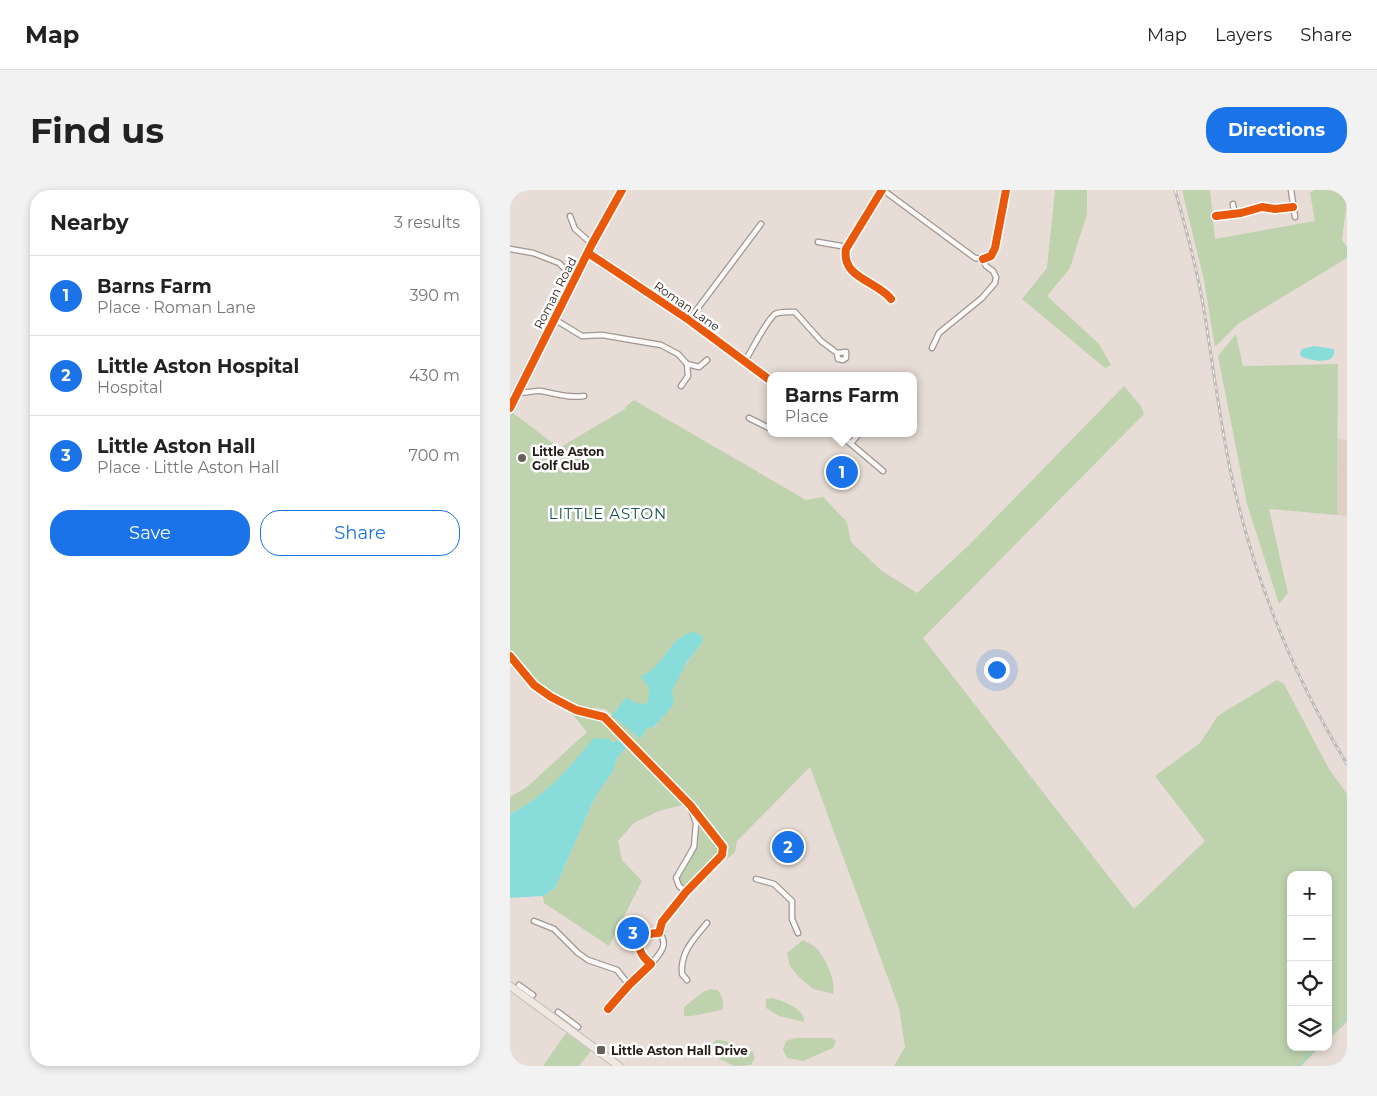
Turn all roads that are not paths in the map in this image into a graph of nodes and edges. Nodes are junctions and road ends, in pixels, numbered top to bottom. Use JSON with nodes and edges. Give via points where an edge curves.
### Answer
{"nodes":[{"id":1,"x":622,"y":190,"type":"edge"},
{"id":2,"x":882,"y":190,"type":"edge"},
{"id":3,"x":1006,"y":190,"type":"edge"},
{"id":4,"x":1291,"y":190,"type":"edge"},
{"id":5,"x":1233,"y":204,"type":"dead end"},
{"id":6,"x":1294,"y":207,"type":"junction"},
{"id":7,"x":1234,"y":213,"type":"junction"},
{"id":8,"x":570,"y":216,"type":"dead end"},
{"id":9,"x":1216,"y":216,"type":"dead end"},
{"id":10,"x":1295,"y":217,"type":"dead end"},
{"id":11,"x":761,"y":224,"type":"dead end"},
{"id":12,"x":818,"y":242,"type":"dead end"},
{"id":13,"x":592,"y":244,"type":"junction"},
{"id":14,"x":847,"y":247,"type":"junction"},
{"id":15,"x":510,"y":249,"type":"edge"},
{"id":16,"x":588,"y":253,"type":"junction"},
{"id":17,"x":983,"y":259,"type":"junction"},
{"id":18,"x":570,"y":292,"type":"junction"},
{"id":19,"x":891,"y":299,"type":"dead end"},
{"id":20,"x":554,"y":320,"type":"junction"},
{"id":21,"x":689,"y":320,"type":"junction"},
{"id":22,"x":932,"y":348,"type":"dead end"},
{"id":23,"x":837,"y":353,"type":"dead end"},
{"id":24,"x":707,"y":360,"type":"dead end"},
{"id":25,"x":745,"y":361,"type":"junction"},
{"id":26,"x":688,"y":364,"type":"junction"},
{"id":27,"x":767,"y":378,"type":"edge"},
{"id":28,"x":681,"y":386,"type":"dead end"},
{"id":29,"x":518,"y":392,"type":"junction"},
{"id":30,"x":584,"y":396,"type":"dead end"},
{"id":31,"x":578,"y":397,"type":"junction"},
{"id":32,"x":578,"y":404,"type":"dead end"},
{"id":33,"x":510,"y":408,"type":"edge"},
{"id":34,"x":749,"y":418,"type":"dead end"},
{"id":35,"x":767,"y":427,"type":"edge"},
{"id":36,"x":843,"y":437,"type":"edge"},
{"id":37,"x":856,"y":437,"type":"edge"},
{"id":38,"x":851,"y":443,"type":"junction"},
{"id":39,"x":883,"y":471,"type":"dead end"},
{"id":40,"x":510,"y":656,"type":"edge"},
{"id":41,"x":690,"y":805,"type":"junction"},
{"id":42,"x":756,"y":879,"type":"dead end"},
{"id":43,"x":686,"y":892,"type":"junction"},
{"id":44,"x":534,"y":921,"type":"dead end"},
{"id":45,"x":707,"y":923,"type":"dead end"},
{"id":46,"x":798,"y":933,"type":"dead end"},
{"id":47,"x":659,"y":934,"type":"junction"},
{"id":48,"x":651,"y":964,"type":"junction"},
{"id":49,"x":687,"y":980,"type":"dead end"},
{"id":50,"x":629,"y":985,"type":"junction"},
{"id":51,"x":510,"y":986,"type":"edge"},
{"id":52,"x":520,"y":989,"type":"junction"},
{"id":53,"x":533,"y":995,"type":"dead end"},
{"id":54,"x":608,"y":1009,"type":"dead end"},
{"id":55,"x":558,"y":1012,"type":"dead end"},
{"id":56,"x":573,"y":1027,"type":"junction"},
{"id":57,"x":619,"y":1066,"type":"edge"}],
"edges":[{"from":1,"to":13,"type":"street","name":"Roman Road"},
{"from":2,"to":14,"type":"street"},
{"from":2,"to":17,"type":"street","via":[[975,258]]},
{"from":3,"to":17,"type":"street","via":[[995,248],[991,256]]},
{"from":4,"to":6,"type":"street"},
{"from":5,"to":7,"type":"street"},
{"from":6,"to":7,"type":"street","via":[[1262,207]]},
{"from":6,"to":10,"type":"street"},
{"from":7,"to":9,"type":"street"},
{"from":8,"to":13,"type":"street","via":[[575,229]]},
{"from":11,"to":21,"type":"street","name":"Roman Lane"},
{"from":12,"to":14,"type":"street"},
{"from":13,"to":16,"type":"street","name":"Roman Road"},
{"from":14,"to":19,"type":"street","via":[[845,259],[850,269]]},
{"from":15,"to":18,"type":"street","via":[[559,263],[572,276]]},
{"from":16,"to":18,"type":"street","name":"Roman Road"},
{"from":16,"to":21,"type":"street","name":"Roman Lane"},
{"from":17,"to":22,"type":"street","via":[[993,271],[995,283],[982,298],[939,333]]},
{"from":18,"to":20,"type":"street","name":"Roman Road"},
{"from":20,"to":26,"type":"street","via":[[582,336],[602,335],[661,345]]},
{"from":20,"to":29,"type":"street","name":"Roman Road"},
{"from":21,"to":25,"type":"street","name":"Roman Lane"},
{"from":23,"to":25,"type":"street","via":[[794,312],[782,312],[769,321]]},
{"from":24,"to":26,"type":"street","via":[[700,367]]},
{"from":25,"to":27,"type":"street","name":"Roman Lane"},
{"from":26,"to":28,"type":"street","via":[[688,376]]},
{"from":29,"to":31,"type":"street","via":[[539,391]]},
{"from":29,"to":33,"type":"street","name":"Roman Road"},
{"from":30,"to":31,"type":"street"},
{"from":31,"to":32,"type":"street"},
{"from":34,"to":35,"type":"street"},
{"from":36,"to":38,"type":"street"},
{"from":37,"to":38,"type":"street"},
{"from":38,"to":39,"type":"street"},
{"from":40,"to":41,"type":"street","via":[[534,685],[551,697],[576,710],[604,717]]},
{"from":41,"to":43,"type":"street","via":[[696,822],[694,847],[676,878]]},
{"from":41,"to":43,"type":"street","via":[[723,847],[722,855]]},
{"from":42,"to":46,"type":"street","via":[[774,884],[792,901],[792,919]]},
{"from":43,"to":47,"type":"street","via":[[662,922]]},
{"from":44,"to":50,"type":"street","via":[[554,930],[583,956],[617,970]]},
{"from":45,"to":49,"type":"street","via":[[688,946],[681,966]]},
{"from":47,"to":48,"type":"street","via":[[664,944]]},
{"from":47,"to":48,"type":"street","via":[[648,934],[640,944],[642,957]]},
{"from":48,"to":50,"type":"street"},
{"from":50,"to":54,"type":"street"},
{"from":51,"to":52,"type":"main road"},
{"from":52,"to":53,"type":"street"},
{"from":52,"to":56,"type":"main road"},
{"from":55,"to":56,"type":"street"},
{"from":56,"to":57,"type":"main road"}]}
